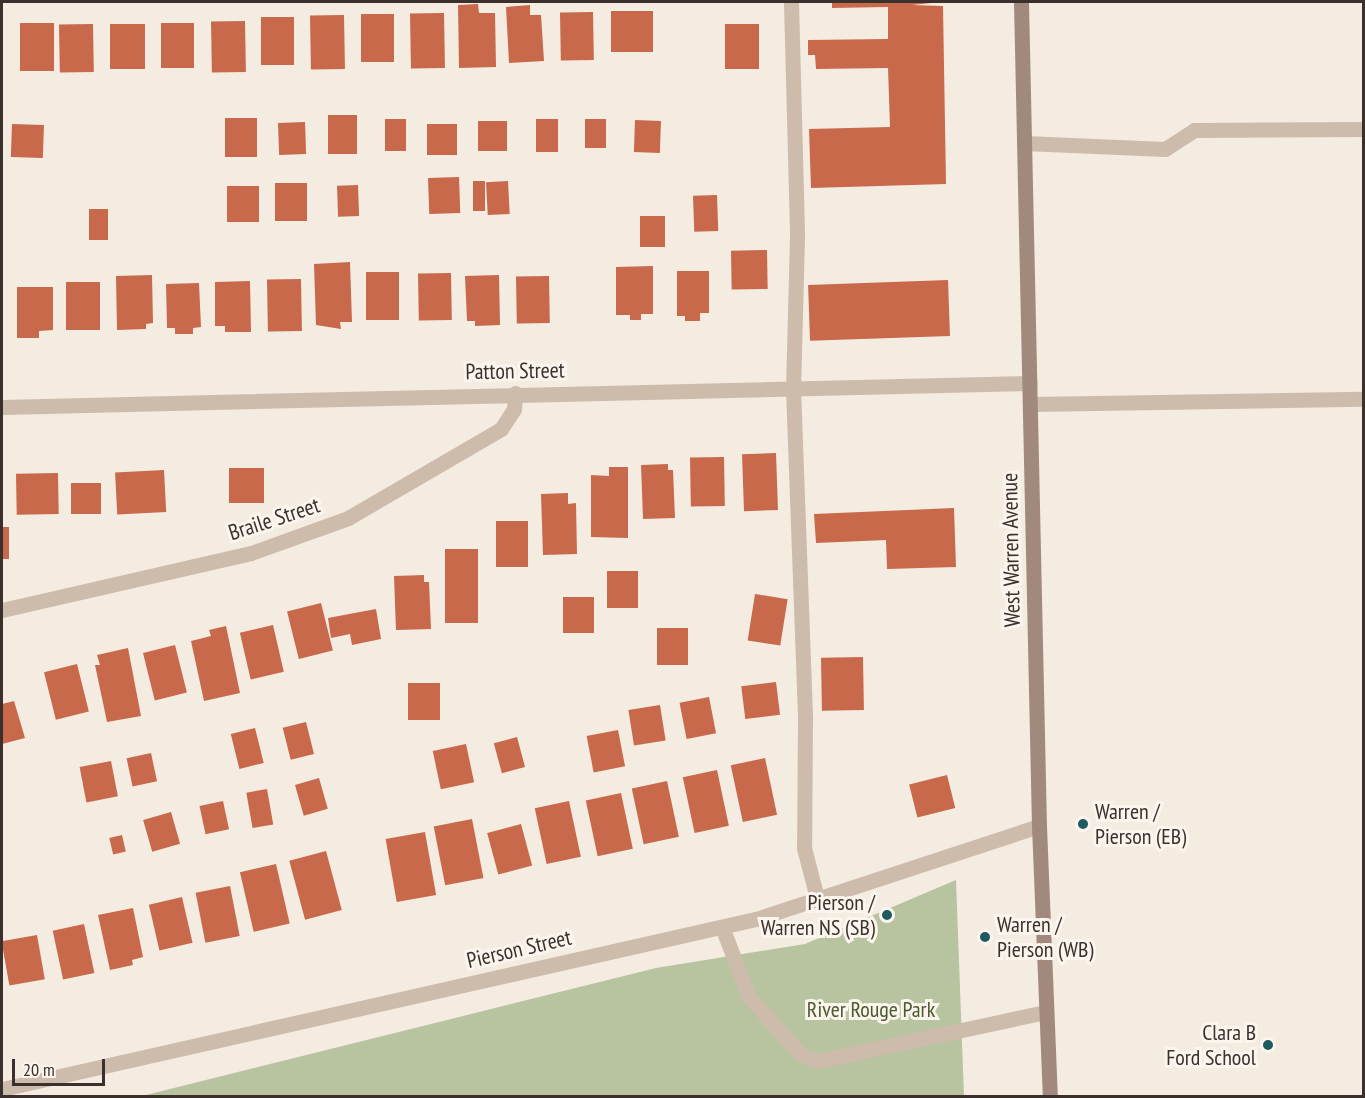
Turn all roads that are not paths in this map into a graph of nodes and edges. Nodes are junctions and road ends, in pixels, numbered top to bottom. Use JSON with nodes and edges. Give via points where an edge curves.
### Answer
{"nodes":[{"id":1,"x":791,"y":2,"type":"edge"},
{"id":2,"x":1021,"y":2,"type":"edge"},
{"id":3,"x":1364,"y":129,"type":"edge"},
{"id":4,"x":1024,"y":143,"type":"junction"},
{"id":5,"x":1030,"y":383,"type":"junction"},
{"id":6,"x":792,"y":388,"type":"junction"},
{"id":7,"x":515,"y":393,"type":"junction"},
{"id":8,"x":1364,"y":399,"type":"edge"},
{"id":9,"x":1031,"y":404,"type":"junction"},
{"id":10,"x":2,"y":407,"type":"edge"},
{"id":11,"x":2,"y":610,"type":"edge"},
{"id":12,"x":1039,"y":826,"type":"junction"},
{"id":13,"x":818,"y":898,"type":"junction"},
{"id":14,"x":722,"y":927,"type":"junction"},
{"id":15,"x":1046,"y":1012,"type":"junction"},
{"id":16,"x":2,"y":1089,"type":"edge"},
{"id":17,"x":1050,"y":1096,"type":"edge"}],
"edges":[{"from":1,"to":6,"type":"street","via":[[797,237]]},
{"from":2,"to":4,"type":"main road","name":"West Warren Avenue"},
{"from":3,"to":4,"type":"street","via":[[1194,130],[1165,149]]},
{"from":4,"to":5,"type":"main road","name":"West Warren Avenue"},
{"from":5,"to":6,"type":"street","name":"Patton Street"},
{"from":5,"to":9,"type":"main road","name":"West Warren Avenue"},
{"from":6,"to":7,"type":"street","name":"Patton Street"},
{"from":6,"to":13,"type":"street","via":[[806,720],[804,848]]},
{"from":7,"to":10,"type":"street","name":"Patton Street"},
{"from":7,"to":11,"type":"street","name":"Braile Street","via":[[509,420],[485,441],[338,522],[251,553]]},
{"from":8,"to":9,"type":"street"},
{"from":9,"to":12,"type":"main road","name":"West Warren Avenue"},
{"from":12,"to":13,"type":"street","name":"Pierson Street"},
{"from":12,"to":15,"type":"main road","name":"West Warren Avenue"},
{"from":13,"to":14,"type":"street","name":"Pierson Street"},
{"from":14,"to":15,"type":"street","via":[[749,997],[799,1053],[818,1061]]},
{"from":14,"to":16,"type":"street","name":"Pierson Street"},
{"from":15,"to":17,"type":"main road","name":"West Warren Avenue"}]}
